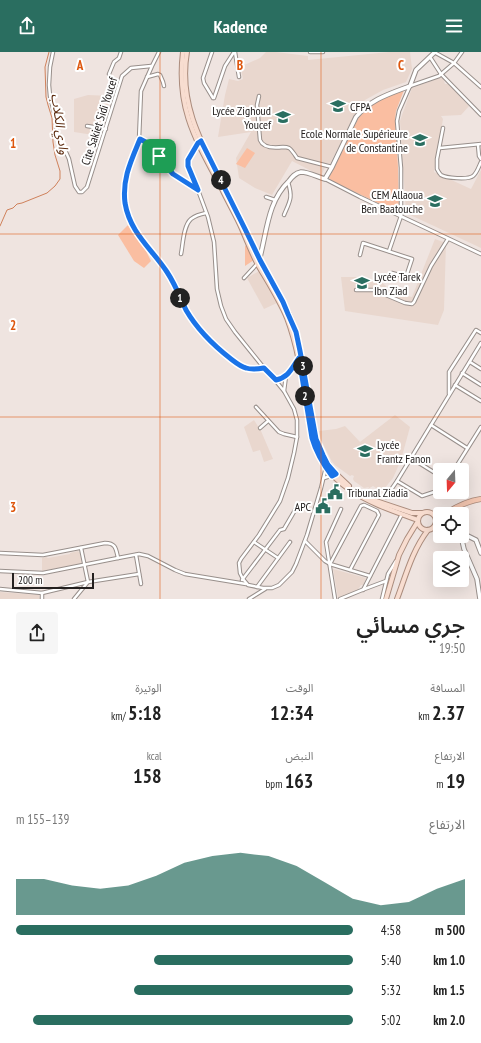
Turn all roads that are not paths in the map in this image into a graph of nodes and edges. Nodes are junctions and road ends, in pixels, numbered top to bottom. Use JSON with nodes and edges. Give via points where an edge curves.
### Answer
{"nodes":[{"id":1,"x":53,"y":52,"type":"edge"},
{"id":2,"x":121,"y":52,"type":"edge"},
{"id":3,"x":159,"y":52,"type":"edge"},
{"id":4,"x":183,"y":52,"type":"edge"},
{"id":5,"x":187,"y":52,"type":"edge"},
{"id":6,"x":212,"y":52,"type":"edge"},
{"id":7,"x":234,"y":52,"type":"edge"},
{"id":8,"x":310,"y":52,"type":"edge"},
{"id":9,"x":315,"y":52,"type":"edge"},
{"id":10,"x":323,"y":52,"type":"edge"},
{"id":11,"x":435,"y":52,"type":"edge"},
{"id":12,"x":462,"y":52,"type":"edge"},
{"id":13,"x":430,"y":57,"type":"junction"},
{"id":14,"x":454,"y":63,"type":"junction"},
{"id":15,"x":152,"y":66,"type":"junction"},
{"id":16,"x":109,"y":74,"type":"dead end"},
{"id":17,"x":441,"y":74,"type":"junction"},
{"id":18,"x":239,"y":77,"type":"dead end"},
{"id":19,"x":147,"y":78,"type":"junction"},
{"id":20,"x":164,"y":86,"type":"dead end"},
{"id":21,"x":410,"y":86,"type":"junction"},
{"id":22,"x":481,"y":87,"type":"edge"},
{"id":23,"x":259,"y":96,"type":"dead end"},
{"id":24,"x":481,"y":115,"type":"edge"},
{"id":25,"x":87,"y":126,"type":"dead end"},
{"id":26,"x":443,"y":128,"type":"dead end"},
{"id":27,"x":106,"y":129,"type":"junction"},
{"id":28,"x":140,"y":139,"type":"junction"},
{"id":29,"x":199,"y":142,"type":"junction"},
{"id":30,"x":480,"y":144,"type":"edge"},
{"id":31,"x":160,"y":148,"type":"dead end"},
{"id":32,"x":440,"y":148,"type":"junction"},
{"id":33,"x":159,"y":156,"type":"junction"},
{"id":34,"x":481,"y":160,"type":"edge"},
{"id":35,"x":332,"y":167,"type":"junction"},
{"id":36,"x":324,"y":179,"type":"junction"},
{"id":37,"x":288,"y":182,"type":"junction"},
{"id":38,"x":198,"y":190,"type":"junction"},
{"id":39,"x":266,"y":197,"type":"dead end"},
{"id":40,"x":275,"y":200,"type":"junction"},
{"id":41,"x":206,"y":213,"type":"junction"},
{"id":42,"x":284,"y":215,"type":"dead end"},
{"id":43,"x":401,"y":216,"type":"junction"},
{"id":44,"x":448,"y":239,"type":"junction"},
{"id":45,"x":389,"y":251,"type":"junction"},
{"id":46,"x":181,"y":254,"type":"dead end"},
{"id":47,"x":481,"y":254,"type":"edge"},
{"id":48,"x":360,"y":255,"type":"dead end"},
{"id":49,"x":259,"y":262,"type":"junction"},
{"id":50,"x":392,"y":273,"type":"dead end"},
{"id":51,"x":244,"y":278,"type":"dead end"},
{"id":52,"x":356,"y":290,"type":"dead end"},
{"id":53,"x":481,"y":333,"type":"edge"},
{"id":54,"x":481,"y":343,"type":"edge"},
{"id":55,"x":300,"y":358,"type":"junction"},
{"id":56,"x":470,"y":362,"type":"junction"},
{"id":57,"x":264,"y":368,"type":"junction"},
{"id":58,"x":481,"y":369,"type":"edge"},
{"id":59,"x":462,"y":373,"type":"junction"},
{"id":60,"x":286,"y":376,"type":"junction"},
{"id":61,"x":276,"y":380,"type":"junction"},
{"id":62,"x":455,"y":385,"type":"junction"},
{"id":63,"x":481,"y":385,"type":"edge"},
{"id":64,"x":284,"y":391,"type":"junction"},
{"id":65,"x":449,"y":394,"type":"junction"},
{"id":66,"x":481,"y":401,"type":"edge"},
{"id":67,"x":256,"y":407,"type":"dead end"},
{"id":68,"x":268,"y":421,"type":"junction"},
{"id":69,"x":431,"y":425,"type":"junction"},
{"id":70,"x":481,"y":427,"type":"edge"},
{"id":71,"x":260,"y":428,"type":"dead end"},
{"id":72,"x":297,"y":437,"type":"junction"},
{"id":73,"x":467,"y":448,"type":"junction"},
{"id":74,"x":412,"y":458,"type":"junction"},
{"id":75,"x":458,"y":463,"type":"edge"},
{"id":76,"x":327,"y":466,"type":"junction"},
{"id":77,"x":433,"y":472,"type":"edge"},
{"id":78,"x":334,"y":475,"type":"junction"},
{"id":79,"x":323,"y":478,"type":"junction"},
{"id":80,"x":397,"y":481,"type":"junction"},
{"id":81,"x":433,"y":492,"type":"edge"},
{"id":82,"x":386,"y":497,"type":"dead end"},
{"id":83,"x":481,"y":498,"type":"edge"},
{"id":84,"x":372,"y":503,"type":"junction"},
{"id":85,"x":298,"y":505,"type":"dead end"},
{"id":86,"x":456,"y":507,"type":"edge"},
{"id":87,"x":370,"y":508,"type":"junction"},
{"id":88,"x":341,"y":509,"type":"dead end"},
{"id":89,"x":422,"y":513,"type":"junction"},
{"id":90,"x":402,"y":514,"type":"junction"},
{"id":91,"x":433,"y":514,"type":"edge"},
{"id":92,"x":418,"y":520,"type":"junction"},
{"id":93,"x":433,"y":528,"type":"edge"},
{"id":94,"x":428,"y":530,"type":"junction"},
{"id":95,"x":469,"y":536,"type":"edge"},
{"id":96,"x":476,"y":540,"type":"junction"},
{"id":97,"x":305,"y":541,"type":"junction"},
{"id":98,"x":254,"y":542,"type":"junction"},
{"id":99,"x":290,"y":542,"type":"dead end"},
{"id":100,"x":481,"y":542,"type":"edge"},
{"id":101,"x":463,"y":543,"type":"edge"},
{"id":102,"x":81,"y":548,"type":"junction"},
{"id":103,"x":265,"y":550,"type":"junction"},
{"id":104,"x":0,"y":553,"type":"edge"},
{"id":105,"x":481,"y":553,"type":"edge"},
{"id":106,"x":136,"y":555,"type":"junction"},
{"id":107,"x":399,"y":555,"type":"junction"},
{"id":108,"x":118,"y":558,"type":"junction"},
{"id":109,"x":278,"y":558,"type":"junction"},
{"id":110,"x":85,"y":564,"type":"junction"},
{"id":111,"x":330,"y":564,"type":"junction"},
{"id":112,"x":350,"y":570,"type":"junction"},
{"id":113,"x":0,"y":571,"type":"edge"},
{"id":114,"x":139,"y":574,"type":"junction"},
{"id":115,"x":370,"y":576,"type":"junction"},
{"id":116,"x":243,"y":579,"type":"junction"},
{"id":117,"x":88,"y":582,"type":"junction"},
{"id":118,"x":240,"y":582,"type":"junction"},
{"id":119,"x":386,"y":582,"type":"junction"},
{"id":120,"x":140,"y":584,"type":"dead end"},
{"id":121,"x":257,"y":587,"type":"junction"},
{"id":122,"x":266,"y":588,"type":"junction"},
{"id":123,"x":0,"y":589,"type":"edge"},
{"id":124,"x":363,"y":590,"type":"junction"},
{"id":125,"x":42,"y":593,"type":"junction"},
{"id":126,"x":42,"y":599,"type":"edge"},
{"id":127,"x":74,"y":599,"type":"edge"},
{"id":128,"x":249,"y":599,"type":"edge"},
{"id":129,"x":335,"y":599,"type":"edge"},
{"id":130,"x":340,"y":599,"type":"edge"},
{"id":131,"x":382,"y":599,"type":"edge"},
{"id":132,"x":386,"y":599,"type":"edge"},
{"id":133,"x":397,"y":599,"type":"edge"},
{"id":134,"x":480,"y":599,"type":"edge"}],
"edges":[{"from":1,"to":27,"type":"street","name":"Cite Sakiet Sidi Youcef","via":[[49,85],[57,135],[69,159],[73,179],[80,192],[87,187],[90,180]]},
{"from":2,"to":16,"type":"street"},
{"from":3,"to":15,"type":"street"},
{"from":4,"to":29,"type":"main road","via":[[181,74],[185,108]]},
{"from":5,"to":29,"type":"main road","via":[[187,98]]},
{"from":6,"to":7,"type":"street","via":[[203,78],[204,84],[214,98],[225,66]]},
{"from":7,"to":18,"type":"street"},
{"from":8,"to":9,"type":"street"},
{"from":9,"to":10,"type":"street"},
{"from":11,"to":13,"type":"main road"},
{"from":11,"to":14,"type":"street"},
{"from":12,"to":14,"type":"street"},
{"from":13,"to":17,"type":"street"},
{"from":13,"to":21,"type":"main road","via":[[416,70]]},
{"from":14,"to":17,"type":"street"},
{"from":14,"to":22,"type":"street"},
{"from":15,"to":19,"type":"street"},
{"from":15,"to":27,"type":"street","name":"Cite Sakiet Sidi Youcef","via":[[132,68],[122,76]]},
{"from":17,"to":21,"type":"street"},
{"from":17,"to":24,"type":"street"},
{"from":19,"to":20,"type":"street","via":[[158,74]]},
{"from":19,"to":28,"type":"street","via":[[141,91]]},
{"from":21,"to":35,"type":"main road","via":[[386,95],[364,108],[356,117]]},
{"from":21,"to":43,"type":"street","via":[[397,121],[401,168]]},
{"from":23,"to":35,"type":"street","via":[[257,105],[262,144],[287,147],[297,158]]},
{"from":25,"to":27,"type":"street"},
{"from":26,"to":32,"type":"street"},
{"from":28,"to":33,"type":"street","via":[[153,146]]},
{"from":28,"to":57,"type":"street","via":[[124,184],[125,204],[132,225],[167,271],[187,311],[206,337],[245,368]]},
{"from":29,"to":38,"type":"street","via":[[189,157],[188,166]]},
{"from":29,"to":49,"type":"main road","via":[[245,229]]},
{"from":30,"to":32,"type":"street"},
{"from":30,"to":34,"type":"street","via":[[478,153]]},
{"from":31,"to":33,"type":"street"},
{"from":32,"to":34,"type":"street","via":[[437,170],[447,177],[474,176]]},
{"from":33,"to":38,"type":"street","via":[[173,174]]},
{"from":35,"to":36,"type":"main road"},
{"from":36,"to":37,"type":"main road","via":[[300,172]]},
{"from":36,"to":43,"type":"street"},
{"from":37,"to":40,"type":"main road"},
{"from":37,"to":42,"type":"street","via":[[291,196]]},
{"from":38,"to":41,"type":"street"},
{"from":39,"to":40,"type":"street"},
{"from":40,"to":49,"type":"main road"},
{"from":41,"to":46,"type":"street","via":[[192,218],[188,223]]},
{"from":41,"to":57,"type":"street","via":[[214,242],[217,289],[221,306],[235,332]]},
{"from":43,"to":44,"type":"street"},
{"from":43,"to":45,"type":"street"},
{"from":44,"to":47,"type":"street"},
{"from":44,"to":52,"type":"street","via":[[435,258],[412,304],[374,290]]},
{"from":45,"to":48,"type":"street","via":[[363,243]]},
{"from":45,"to":50,"type":"street","via":[[412,258],[406,277]]},
{"from":49,"to":51,"type":"street"},
{"from":49,"to":55,"type":"main road","via":[[283,302],[296,332]]},
{"from":53,"to":65,"type":"street","via":[[476,330],[449,372]]},
{"from":54,"to":56,"type":"street"},
{"from":55,"to":60,"type":"street"},
{"from":55,"to":76,"type":"main road","via":[[316,439]]},
{"from":56,"to":58,"type":"street"},
{"from":56,"to":59,"type":"street"},
{"from":57,"to":61,"type":"street"},
{"from":59,"to":62,"type":"street"},
{"from":59,"to":63,"type":"street"},
{"from":60,"to":61,"type":"street"},
{"from":60,"to":64,"type":"street"},
{"from":61,"to":64,"type":"street"},
{"from":62,"to":65,"type":"street"},
{"from":62,"to":66,"type":"street"},
{"from":64,"to":72,"type":"street","via":[[294,409]]},
{"from":65,"to":69,"type":"street"},
{"from":67,"to":68,"type":"street"},
{"from":68,"to":71,"type":"street"},
{"from":68,"to":72,"type":"street","via":[[279,432]]},
{"from":69,"to":73,"type":"street"},
{"from":69,"to":74,"type":"street"},
{"from":70,"to":73,"type":"street"},
{"from":72,"to":98,"type":"street","via":[[280,501]]},
{"from":73,"to":75,"type":"street"},
{"from":74,"to":77,"type":"street"},
{"from":74,"to":80,"type":"street"},
{"from":76,"to":78,"type":"main road"},
{"from":76,"to":79,"type":"street"},
{"from":78,"to":79,"type":"street"},
{"from":78,"to":84,"type":"main road","via":[[340,483]]},
{"from":78,"to":89,"type":"main road","via":[[367,498],[412,513]]},
{"from":79,"to":97,"type":"street"},
{"from":80,"to":81,"type":"street","via":[[422,496]]},
{"from":80,"to":82,"type":"street"},
{"from":83,"to":86,"type":"highway"},
{"from":84,"to":87,"type":"street"},
{"from":84,"to":90,"type":"main road"},
{"from":85,"to":103,"type":"street","via":[[284,529],[280,530]]},
{"from":87,"to":111,"type":"street","via":[[362,506]]},
{"from":87,"to":112,"type":"street","via":[[378,511],[379,515]]},
{"from":88,"to":111,"type":"street","via":[[326,542]]},
{"from":89,"to":91,"type":"main road"},
{"from":89,"to":92,"type":"main road"},
{"from":90,"to":92,"type":"main road"},
{"from":90,"to":115,"type":"street"},
{"from":92,"to":94,"type":"main road","via":[[418,525]]},
{"from":92,"to":107,"type":"main road"},
{"from":93,"to":94,"type":"main road"},
{"from":94,"to":133,"type":"main road","via":[[414,554]]},
{"from":95,"to":96,"type":"main road"},
{"from":96,"to":100,"type":"main road"},
{"from":96,"to":105,"type":"main road"},
{"from":97,"to":111,"type":"street"},
{"from":97,"to":122,"type":"street","via":[[292,572],[279,585]]},
{"from":98,"to":103,"type":"street"},
{"from":98,"to":116,"type":"street","via":[[239,564]]},
{"from":99,"to":109,"type":"street"},
{"from":101,"to":134,"type":"main road","via":[[477,579]]},
{"from":102,"to":104,"type":"street","via":[[42,555]]},
{"from":102,"to":108,"type":"street","via":[[110,543],[116,548]]},
{"from":102,"to":110,"type":"street"},
{"from":103,"to":109,"type":"street"},
{"from":103,"to":116,"type":"street"},
{"from":106,"to":108,"type":"street"},
{"from":106,"to":114,"type":"street"},
{"from":106,"to":118,"type":"street","via":[[148,556],[185,574]]},
{"from":107,"to":119,"type":"street"},
{"from":107,"to":132,"type":"main road"},
{"from":108,"to":110,"type":"street"},
{"from":109,"to":121,"type":"street"},
{"from":110,"to":113,"type":"street","via":[[43,573]]},
{"from":110,"to":117,"type":"street"},
{"from":111,"to":112,"type":"street"},
{"from":111,"to":129,"type":"street"},
{"from":112,"to":115,"type":"street"},
{"from":114,"to":117,"type":"street"},
{"from":114,"to":120,"type":"street"},
{"from":115,"to":124,"type":"street"},
{"from":116,"to":118,"type":"street"},
{"from":116,"to":121,"type":"street"},
{"from":117,"to":125,"type":"street"},
{"from":117,"to":127,"type":"street"},
{"from":118,"to":121,"type":"street"},
{"from":119,"to":124,"type":"street"},
{"from":119,"to":131,"type":"street"},
{"from":121,"to":122,"type":"street"},
{"from":122,"to":128,"type":"street"},
{"from":123,"to":125,"type":"street"},
{"from":124,"to":130,"type":"street"},
{"from":125,"to":126,"type":"street"}]}
